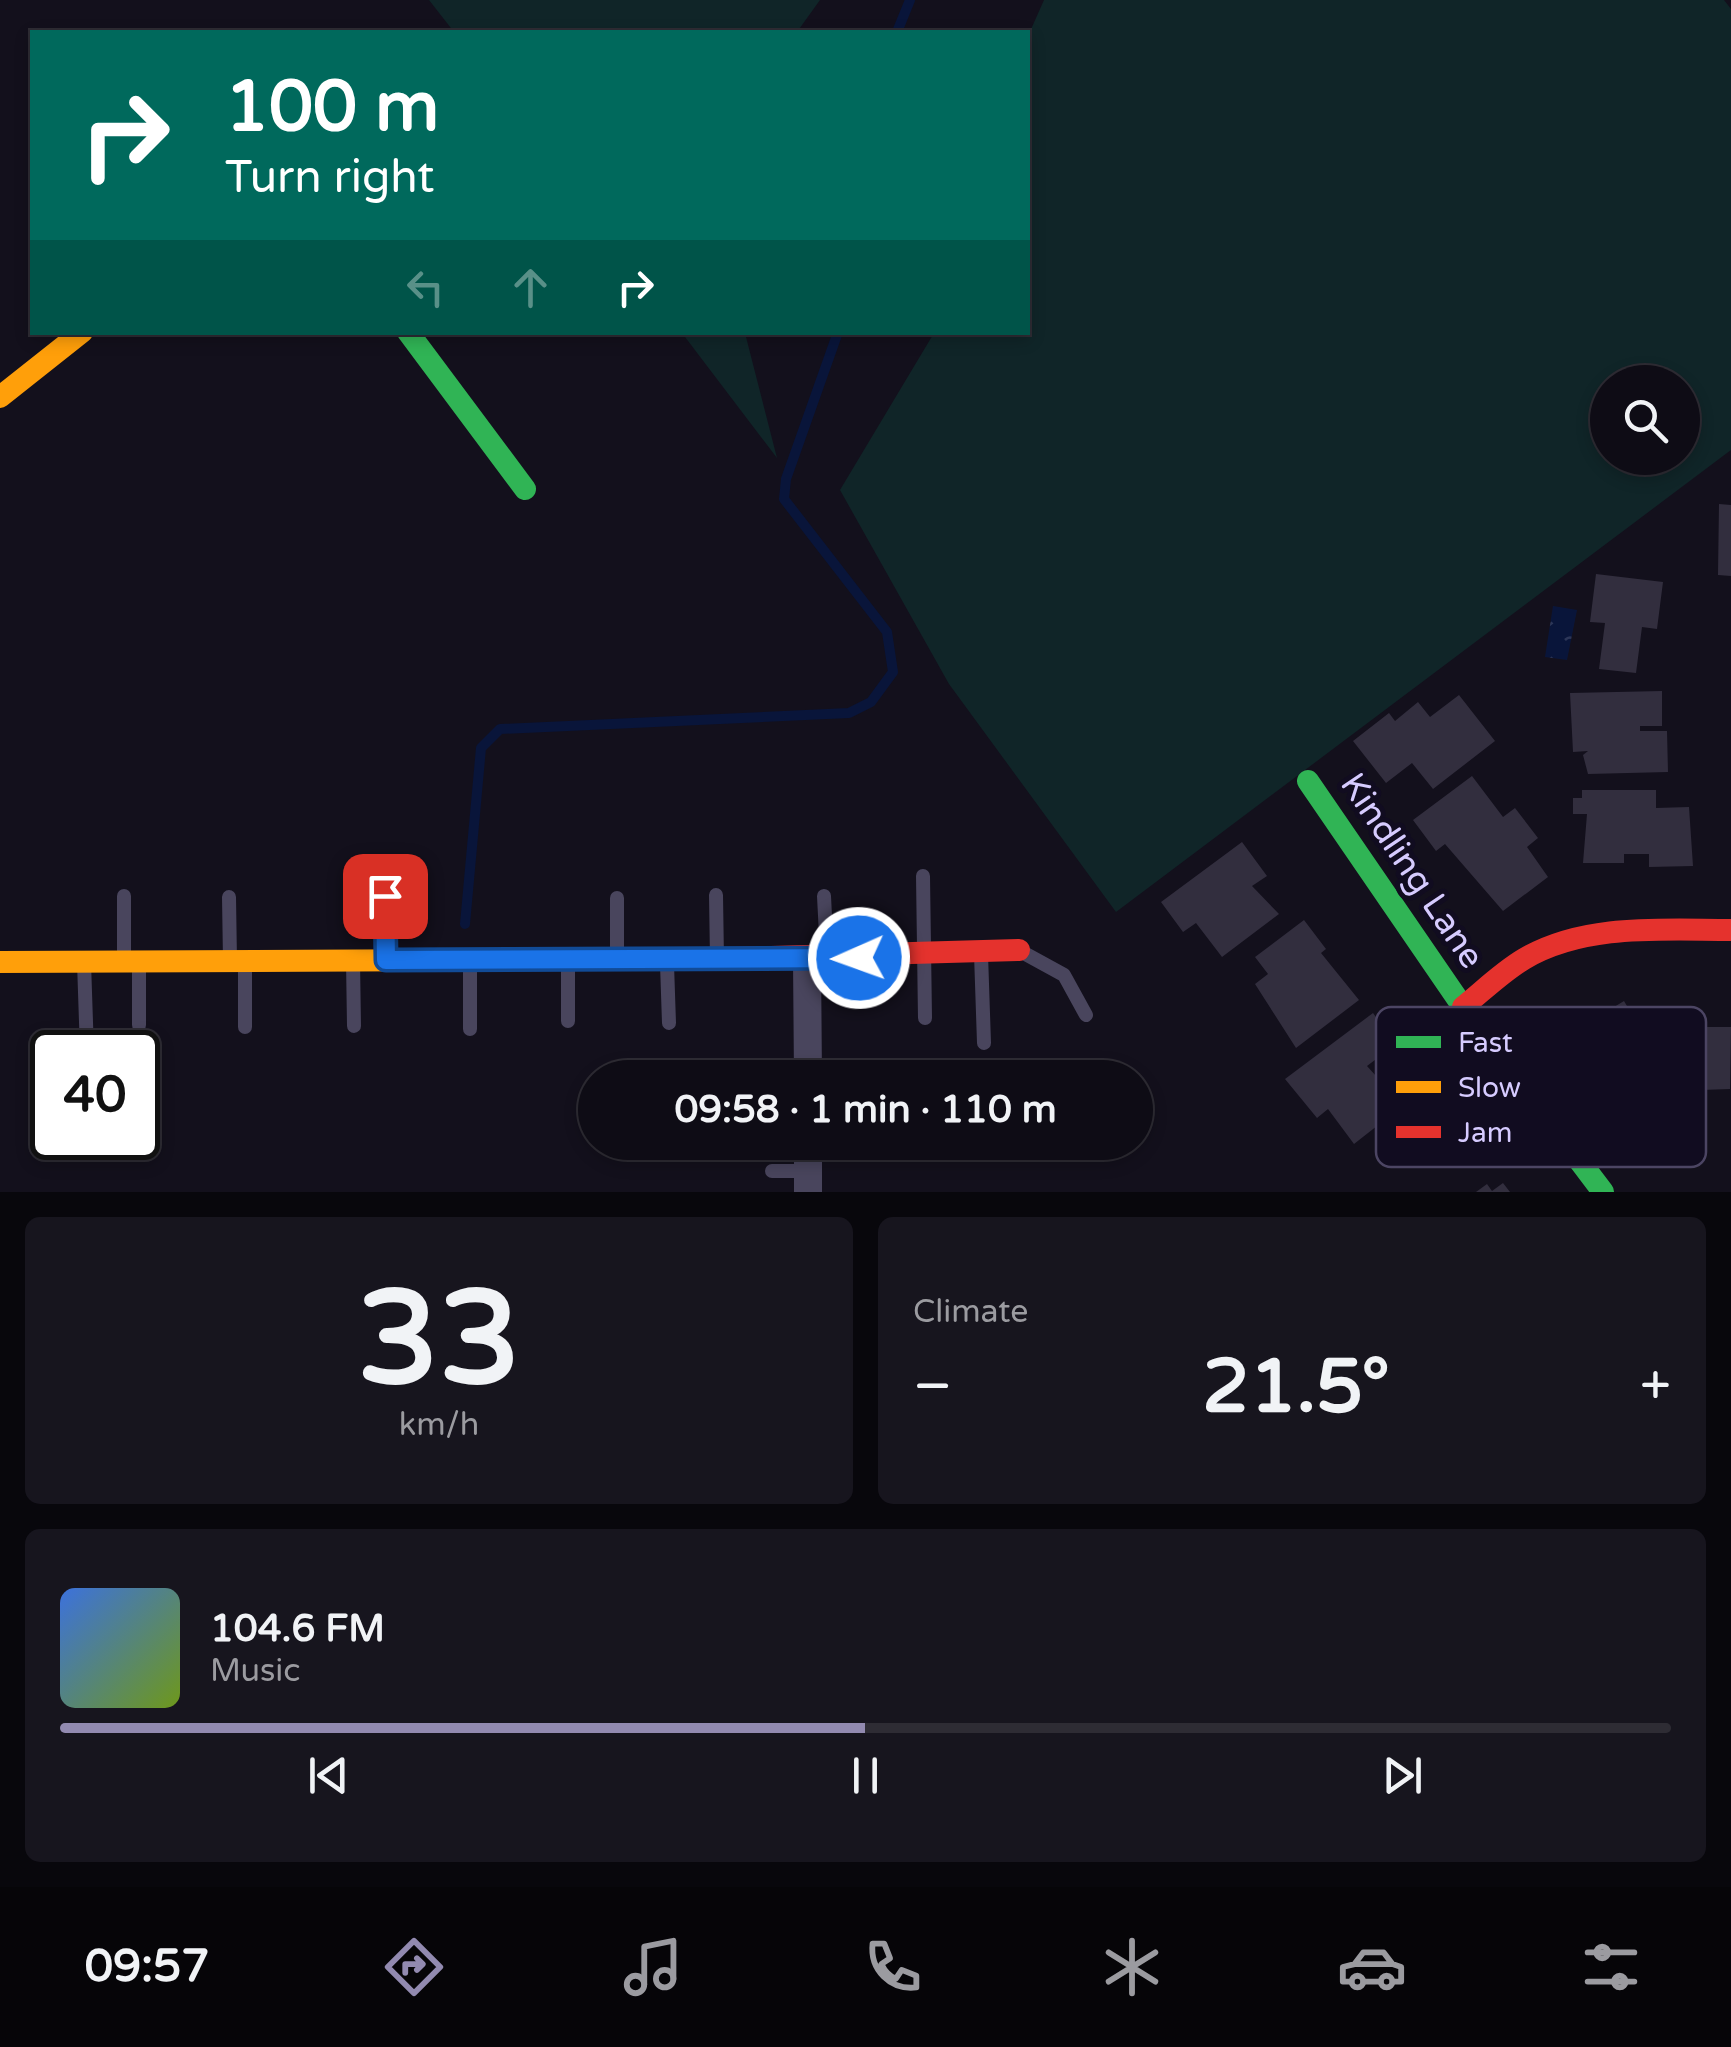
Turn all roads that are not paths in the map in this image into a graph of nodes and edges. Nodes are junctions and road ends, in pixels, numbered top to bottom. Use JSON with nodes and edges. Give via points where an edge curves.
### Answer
{"nodes":[{"id":1,"x":78,"y":335,"type":"edge"},
{"id":2,"x":410,"y":335,"type":"edge"},
{"id":3,"x":0,"y":397,"type":"edge"},
{"id":4,"x":524,"y":489,"type":"dead end"},
{"id":5,"x":1308,"y":781,"type":"dead end"},
{"id":6,"x":923,"y":876,"type":"dead end"},
{"id":7,"x":124,"y":896,"type":"dead end"},
{"id":8,"x":385,"y":896,"type":"dead end"},
{"id":9,"x":716,"y":896,"type":"dead end"},
{"id":10,"x":824,"y":896,"type":"dead end"},
{"id":11,"x":229,"y":898,"type":"dead end"},
{"id":12,"x":617,"y":898,"type":"dead end"},
{"id":13,"x":1731,"y":930,"type":"edge"},
{"id":14,"x":1018,"y":950,"type":"joint"},
{"id":15,"x":981,"y":952,"type":"junction"},
{"id":16,"x":923,"y":956,"type":"junction"},
{"id":17,"x":716,"y":959,"type":"junction"},
{"id":18,"x":817,"y":959,"type":"junction"},
{"id":19,"x":353,"y":960,"type":"junction"},
{"id":20,"x":386,"y":960,"type":"junction"},
{"id":21,"x":470,"y":960,"type":"junction"},
{"id":22,"x":568,"y":960,"type":"junction"},
{"id":23,"x":617,"y":960,"type":"junction"},
{"id":24,"x":667,"y":960,"type":"junction"},
{"id":25,"x":238,"y":961,"type":"junction"},
{"id":26,"x":0,"y":962,"type":"edge"},
{"id":27,"x":84,"y":962,"type":"junction"},
{"id":28,"x":131,"y":962,"type":"junction"},
{"id":29,"x":1463,"y":1007,"type":"joint"},
{"id":30,"x":1086,"y":1016,"type":"dead end"},
{"id":31,"x":925,"y":1018,"type":"dead end"},
{"id":32,"x":568,"y":1021,"type":"dead end"},
{"id":33,"x":668,"y":1023,"type":"dead end"},
{"id":34,"x":139,"y":1026,"type":"dead end"},
{"id":35,"x":354,"y":1026,"type":"dead end"},
{"id":36,"x":245,"y":1027,"type":"dead end"},
{"id":37,"x":470,"y":1029,"type":"dead end"},
{"id":38,"x":86,"y":1030,"type":"edge"},
{"id":39,"x":984,"y":1043,"type":"dead end"},
{"id":40,"x":809,"y":1060,"type":"edge"},
{"id":41,"x":1584,"y":1167,"type":"edge"},
{"id":42,"x":772,"y":1171,"type":"dead end"},
{"id":43,"x":808,"y":1182,"type":"edge"},
{"id":44,"x":1603,"y":1192,"type":"edge"}],
"edges":[{"from":1,"to":3,"type":"street"},
{"from":2,"to":4,"type":"street"},
{"from":5,"to":29,"type":"street","name":"Kindling Lane"},
{"from":6,"to":16,"type":"lane"},
{"from":7,"to":28,"type":"lane"},
{"from":8,"to":20,"type":"lane"},
{"from":9,"to":17,"type":"lane"},
{"from":10,"to":18,"type":"lane"},
{"from":11,"to":25,"type":"lane"},
{"from":12,"to":23,"type":"lane"},
{"from":13,"to":29,"type":"street","via":[[1616,931],[1573,939],[1530,956]]},
{"from":14,"to":15,"type":"street"},
{"from":14,"to":30,"type":"lane","via":[[1064,974]]},
{"from":15,"to":16,"type":"street"},
{"from":15,"to":39,"type":"lane"},
{"from":16,"to":18,"type":"street"},
{"from":16,"to":31,"type":"lane"},
{"from":17,"to":18,"type":"street"},
{"from":17,"to":24,"type":"street"},
{"from":18,"to":40,"type":"street"},
{"from":19,"to":20,"type":"street"},
{"from":19,"to":25,"type":"street"},
{"from":19,"to":35,"type":"lane"},
{"from":20,"to":21,"type":"street"},
{"from":21,"to":22,"type":"street"},
{"from":21,"to":37,"type":"lane"},
{"from":22,"to":23,"type":"street"},
{"from":22,"to":32,"type":"lane"},
{"from":23,"to":24,"type":"street"},
{"from":24,"to":33,"type":"lane"},
{"from":25,"to":28,"type":"street"},
{"from":25,"to":36,"type":"lane"},
{"from":26,"to":27,"type":"street"},
{"from":27,"to":28,"type":"street"},
{"from":27,"to":38,"type":"lane"},
{"from":28,"to":34,"type":"lane"},
{"from":41,"to":44,"type":"street","name":"Kindling Lane"},
{"from":42,"to":43,"type":"lane"}]}
